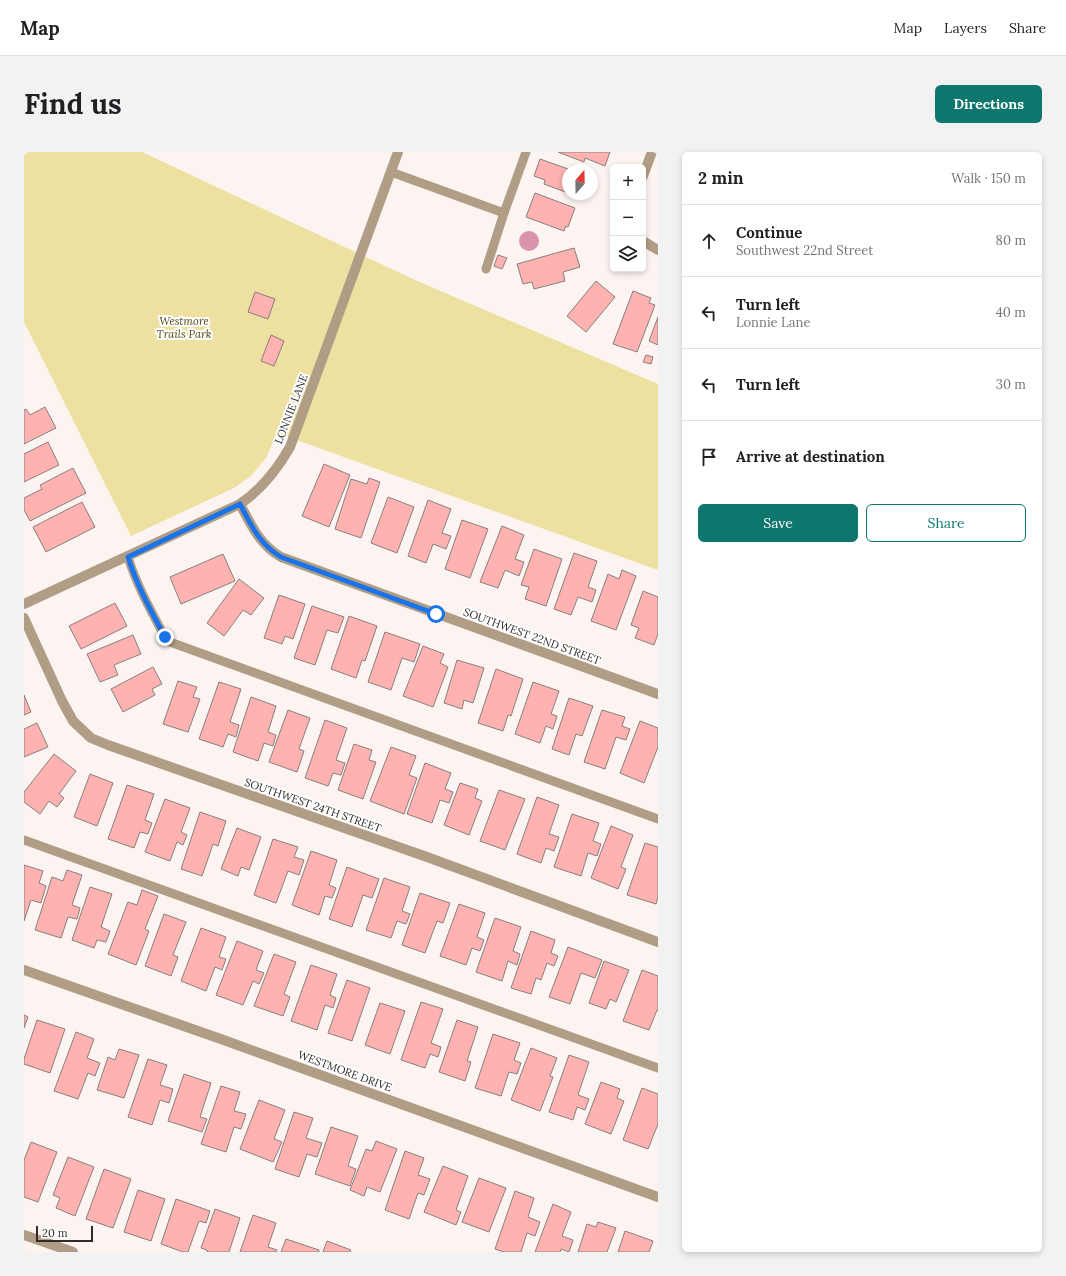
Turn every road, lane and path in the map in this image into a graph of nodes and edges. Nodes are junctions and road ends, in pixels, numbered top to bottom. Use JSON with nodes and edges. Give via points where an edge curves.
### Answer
{"nodes":[{"id":1,"x":398,"y":152,"type":"edge"},
{"id":2,"x":526,"y":152,"type":"edge"},
{"id":3,"x":652,"y":152,"type":"edge"},
{"id":4,"x":646,"y":168,"type":"edge"},
{"id":5,"x":391,"y":172,"type":"junction"},
{"id":6,"x":504,"y":213,"type":"junction"},
{"id":7,"x":646,"y":243,"type":"edge"},
{"id":8,"x":658,"y":250,"type":"edge"},
{"id":9,"x":486,"y":269,"type":"dead end"},
{"id":10,"x":240,"y":504,"type":"junction"},
{"id":11,"x":128,"y":557,"type":"junction"},
{"id":12,"x":24,"y":604,"type":"edge"},
{"id":13,"x":24,"y":618,"type":"edge"},
{"id":14,"x":658,"y":694,"type":"edge"},
{"id":15,"x":658,"y":819,"type":"edge"},
{"id":16,"x":24,"y":840,"type":"edge"},
{"id":17,"x":658,"y":942,"type":"edge"},
{"id":18,"x":24,"y":970,"type":"edge"},
{"id":19,"x":658,"y":1068,"type":"edge"},
{"id":20,"x":658,"y":1197,"type":"edge"},
{"id":21,"x":24,"y":1235,"type":"edge"},
{"id":22,"x":73,"y":1252,"type":"edge"}],
"edges":[{"from":1,"to":5,"type":"street","name":"LONNIE LANE"},
{"from":2,"to":6,"type":"lane"},
{"from":3,"to":4,"type":"street"},
{"from":5,"to":6,"type":"lane"},
{"from":5,"to":10,"type":"street","name":"LONNIE LANE","via":[[290,447],[268,480],[254,495]]},
{"from":6,"to":9,"type":"lane"},
{"from":7,"to":8,"type":"street"},
{"from":10,"to":11,"type":"street","name":"LONNIE LANE"},
{"from":10,"to":14,"type":"street","name":"SOUTHWEST 22ND STREET","via":[[261,540],[270,551],[281,557]]},
{"from":11,"to":12,"type":"street","name":"LONNIE LANE"},
{"from":11,"to":15,"type":"lane","via":[[145,600],[170,642]]},
{"from":13,"to":17,"type":"street","name":"SOUTHWEST 24TH STREET","via":[[73,721],[91,738]]},
{"from":16,"to":19,"type":"lane"},
{"from":18,"to":20,"type":"street","name":"WESTMORE DRIVE"},
{"from":21,"to":22,"type":"street"}]}
